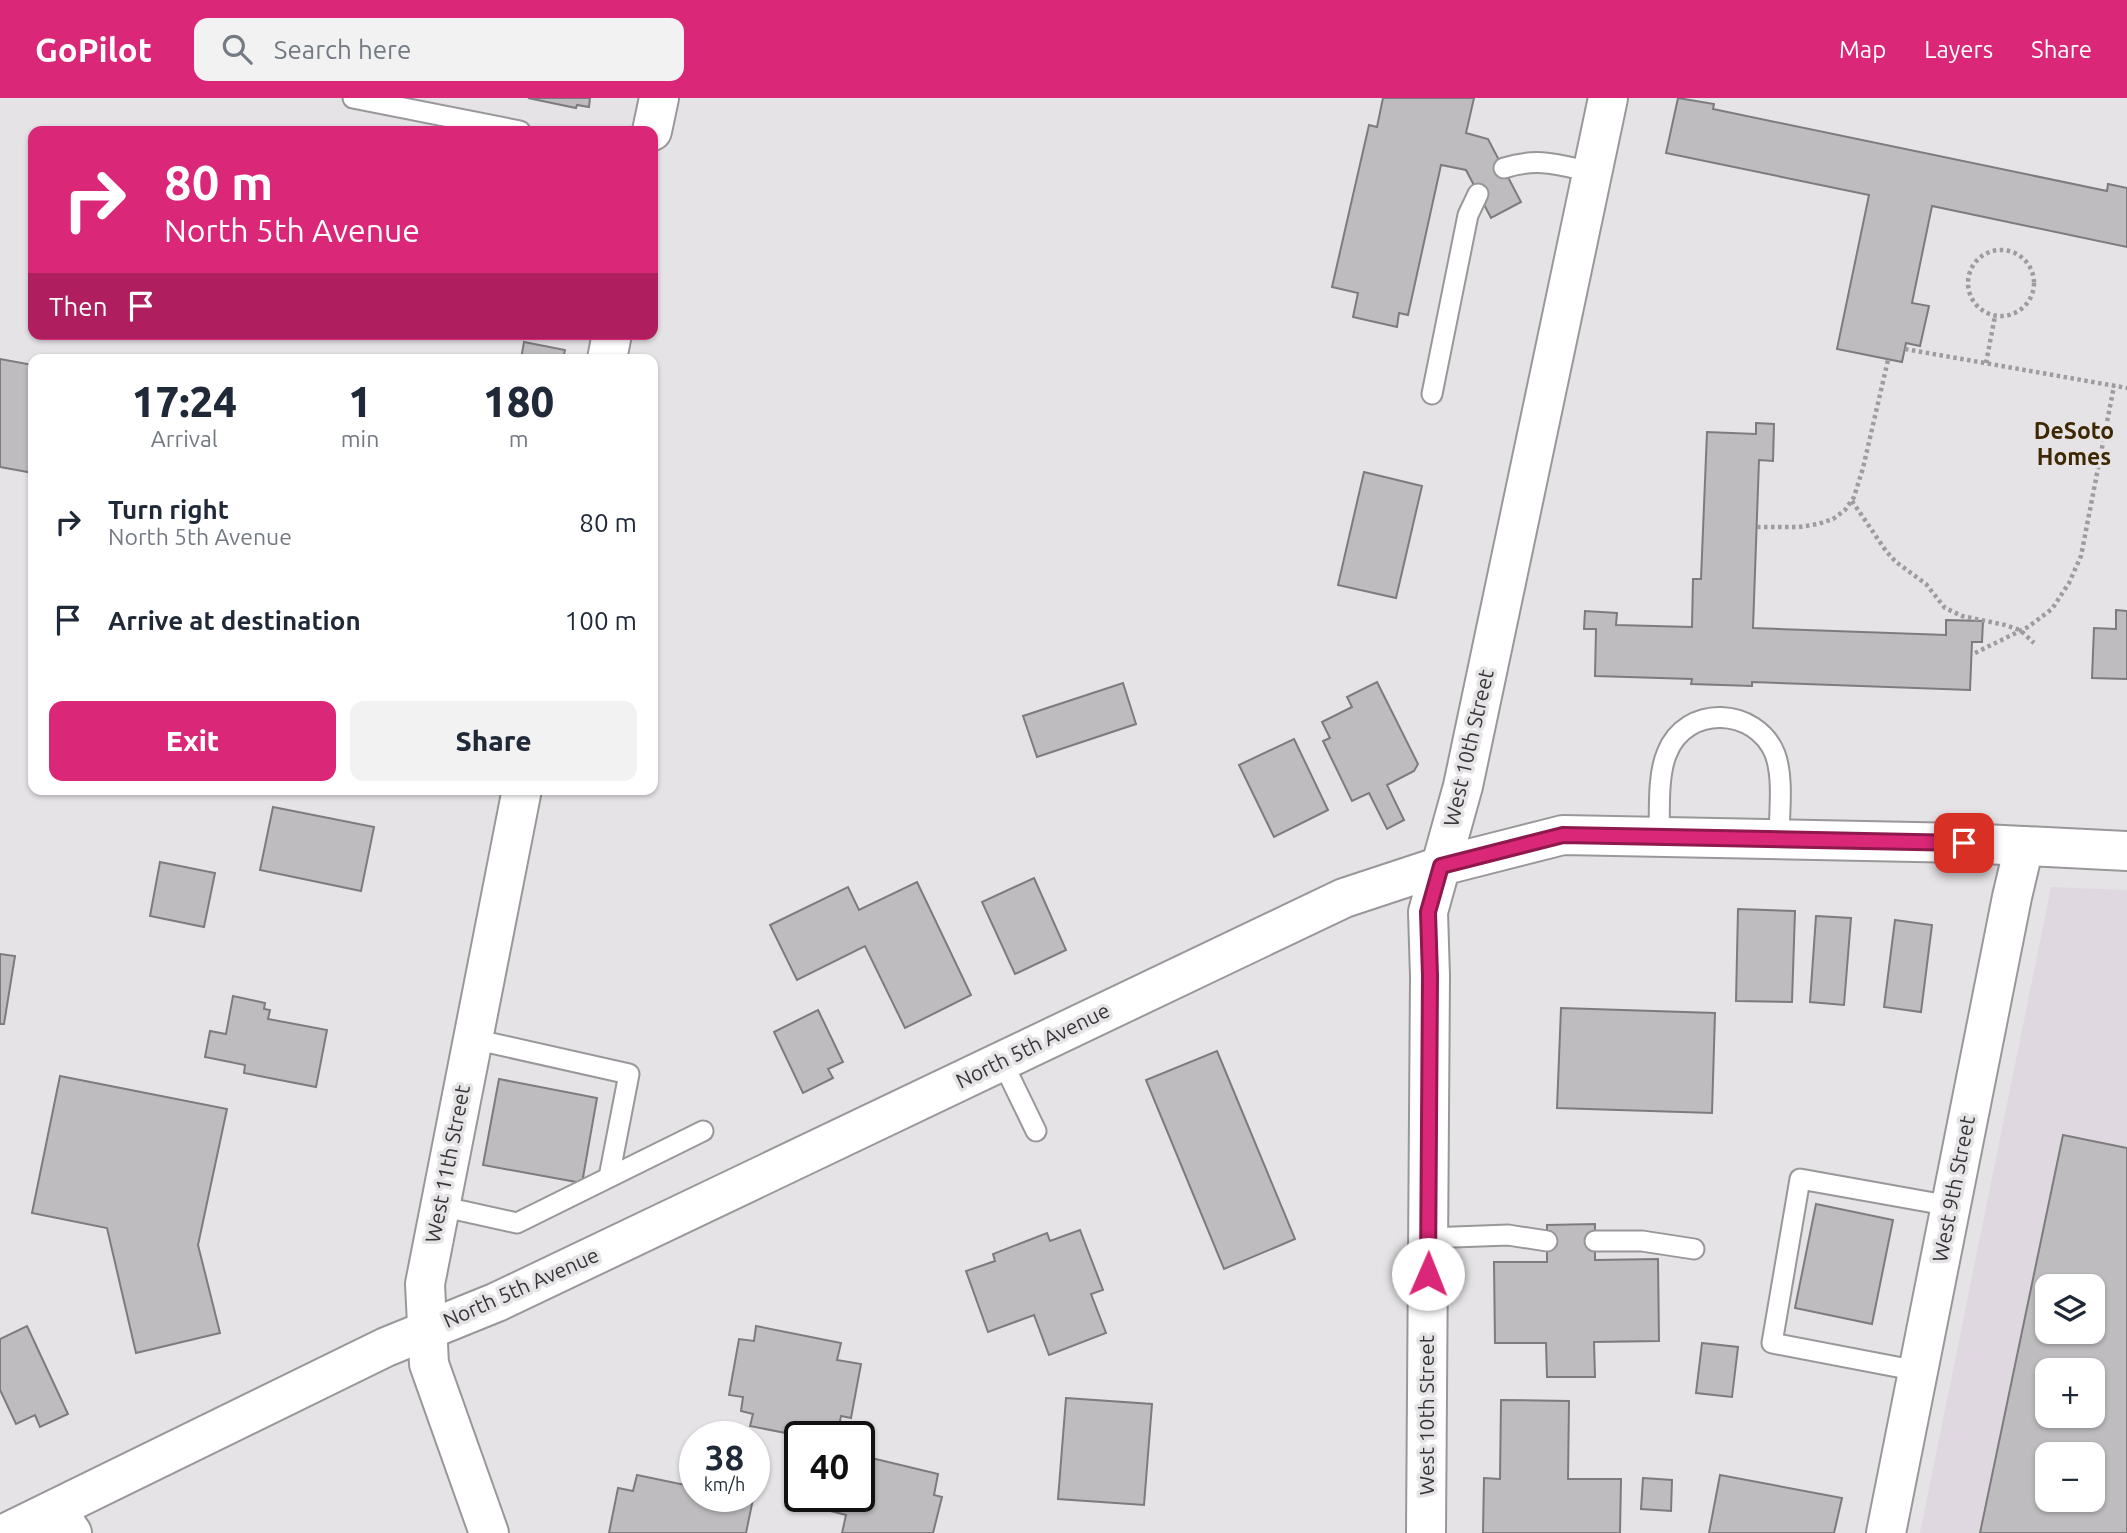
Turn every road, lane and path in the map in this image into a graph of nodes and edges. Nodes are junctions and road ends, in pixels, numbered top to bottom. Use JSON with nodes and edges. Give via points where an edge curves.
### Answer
{"nodes":[{"id":1,"x":352,"y":98,"type":"edge"},
{"id":2,"x":659,"y":98,"type":"edge"},
{"id":3,"x":1608,"y":98,"type":"edge"},
{"id":4,"x":495,"y":126,"type":"edge"},
{"id":5,"x":653,"y":126,"type":"edge"},
{"id":6,"x":1504,"y":169,"type":"dead end"},
{"id":7,"x":1592,"y":172,"type":"junction"},
{"id":8,"x":1478,"y":194,"type":"dead end"},
{"id":9,"x":1995,"y":316,"type":"junction"},
{"id":10,"x":1905,"y":349,"type":"dead end"},
{"id":11,"x":1888,"y":359,"type":"dead end"},
{"id":12,"x":1986,"y":363,"type":"junction"},
{"id":13,"x":2114,"y":386,"type":"junction"},
{"id":14,"x":2127,"y":388,"type":"edge"},
{"id":15,"x":1432,"y":394,"type":"dead end"},
{"id":16,"x":1852,"y":501,"type":"junction"},
{"id":17,"x":1757,"y":527,"type":"dead end"},
{"id":18,"x":2020,"y":630,"type":"junction"},
{"id":19,"x":2034,"y":643,"type":"dead end"},
{"id":20,"x":1975,"y":653,"type":"dead end"},
{"id":21,"x":521,"y":795,"type":"edge"},
{"id":22,"x":1659,"y":838,"type":"junction"},
{"id":23,"x":1779,"y":839,"type":"junction"},
{"id":24,"x":2024,"y":846,"type":"junction"},
{"id":25,"x":2127,"y":851,"type":"edge"},
{"id":26,"x":1441,"y":866,"type":"junction"},
{"id":27,"x":473,"y":1039,"type":"junction"},
{"id":28,"x":1002,"y":1060,"type":"junction"},
{"id":29,"x":704,"y":1131,"type":"dead end"},
{"id":30,"x":1036,"y":1131,"type":"dead end"},
{"id":31,"x":609,"y":1177,"type":"junction"},
{"id":32,"x":440,"y":1206,"type":"junction"},
{"id":33,"x":1951,"y":1206,"type":"junction"},
{"id":34,"x":1428,"y":1238,"type":"junction"},
{"id":35,"x":1547,"y":1241,"type":"dead end"},
{"id":36,"x":1595,"y":1241,"type":"dead end"},
{"id":37,"x":1694,"y":1249,"type":"dead end"},
{"id":38,"x":427,"y":1330,"type":"junction"},
{"id":39,"x":1918,"y":1371,"type":"junction"},
{"id":40,"x":64,"y":1521,"type":"edge"},
{"id":41,"x":6,"y":1533,"type":"edge"},
{"id":42,"x":489,"y":1533,"type":"edge"},
{"id":43,"x":1426,"y":1533,"type":"edge"},
{"id":44,"x":1886,"y":1533,"type":"edge"}],
"edges":[{"from":1,"to":4,"type":"lane"},
{"from":2,"to":5,"type":"street"},
{"from":3,"to":7,"type":"street","name":"West 10th Street"},
{"from":6,"to":7,"type":"lane","via":[[1528,161]]},
{"from":7,"to":26,"type":"street","name":"West 10th Street","via":[[1464,786]]},
{"from":8,"to":15,"type":"lane","via":[[1468,215]]},
{"from":9,"to":9,"type":"path","via":[[2018,312],[2033,294],[2030,266],[2008,250],[1984,255],[1968,277],[1974,303]]},
{"from":9,"to":12,"type":"path"},
{"from":10,"to":12,"type":"path"},
{"from":11,"to":16,"type":"path"},
{"from":12,"to":13,"type":"path"},
{"from":13,"to":14,"type":"path"},
{"from":13,"to":18,"type":"path","via":[[2081,556],[2052,609]]},
{"from":16,"to":17,"type":"path","via":[[1833,520],[1799,527]]},
{"from":16,"to":18,"type":"path","via":[[1886,551],[1926,584],[1945,608]]},
{"from":18,"to":19,"type":"path"},
{"from":18,"to":20,"type":"path"},
{"from":21,"to":27,"type":"street","name":"West 11th Street"},
{"from":22,"to":23,"type":"street","name":"North 5th Avenue"},
{"from":22,"to":23,"type":"lane","via":[[1663,764],[1669,747],[1687,727],[1725,717],[1744,721],[1760,732],[1776,756]]},
{"from":22,"to":26,"type":"street","name":"North 5th Avenue","via":[[1563,835]]},
{"from":23,"to":24,"type":"street","name":"North 5th Avenue"},
{"from":24,"to":25,"type":"street","name":"North 5th Avenue"},
{"from":24,"to":33,"type":"street","name":"West 9th Street"},
{"from":26,"to":28,"type":"street","name":"North 5th Avenue","via":[[1344,898]]},
{"from":26,"to":34,"type":"street","name":"West 10th Street","via":[[1428,912]]},
{"from":27,"to":31,"type":"lane","via":[[629,1074]]},
{"from":27,"to":32,"type":"street","name":"West 11th Street"},
{"from":28,"to":30,"type":"lane"},
{"from":28,"to":38,"type":"street","name":"North 5th Avenue","via":[[497,1302]]},
{"from":29,"to":31,"type":"lane"},
{"from":31,"to":32,"type":"lane","via":[[517,1223]]},
{"from":32,"to":38,"type":"street","name":"West 11th Street","via":[[425,1284]]},
{"from":33,"to":39,"type":"street","name":"West 9th Street"},
{"from":33,"to":39,"type":"lane","via":[[1800,1179],[1772,1343]]},
{"from":34,"to":35,"type":"lane","via":[[1508,1235]]},
{"from":34,"to":43,"type":"street","name":"West 10th Street"},
{"from":36,"to":37,"type":"lane","via":[[1642,1241]]},
{"from":38,"to":40,"type":"street","name":"North 5th Avenue","via":[[386,1347]]},
{"from":38,"to":42,"type":"street","name":"West 11th Street","via":[[429,1364]]},
{"from":39,"to":44,"type":"street","name":"West 9th Street"},
{"from":40,"to":41,"type":"street","name":"North 5th Avenue"}]}
